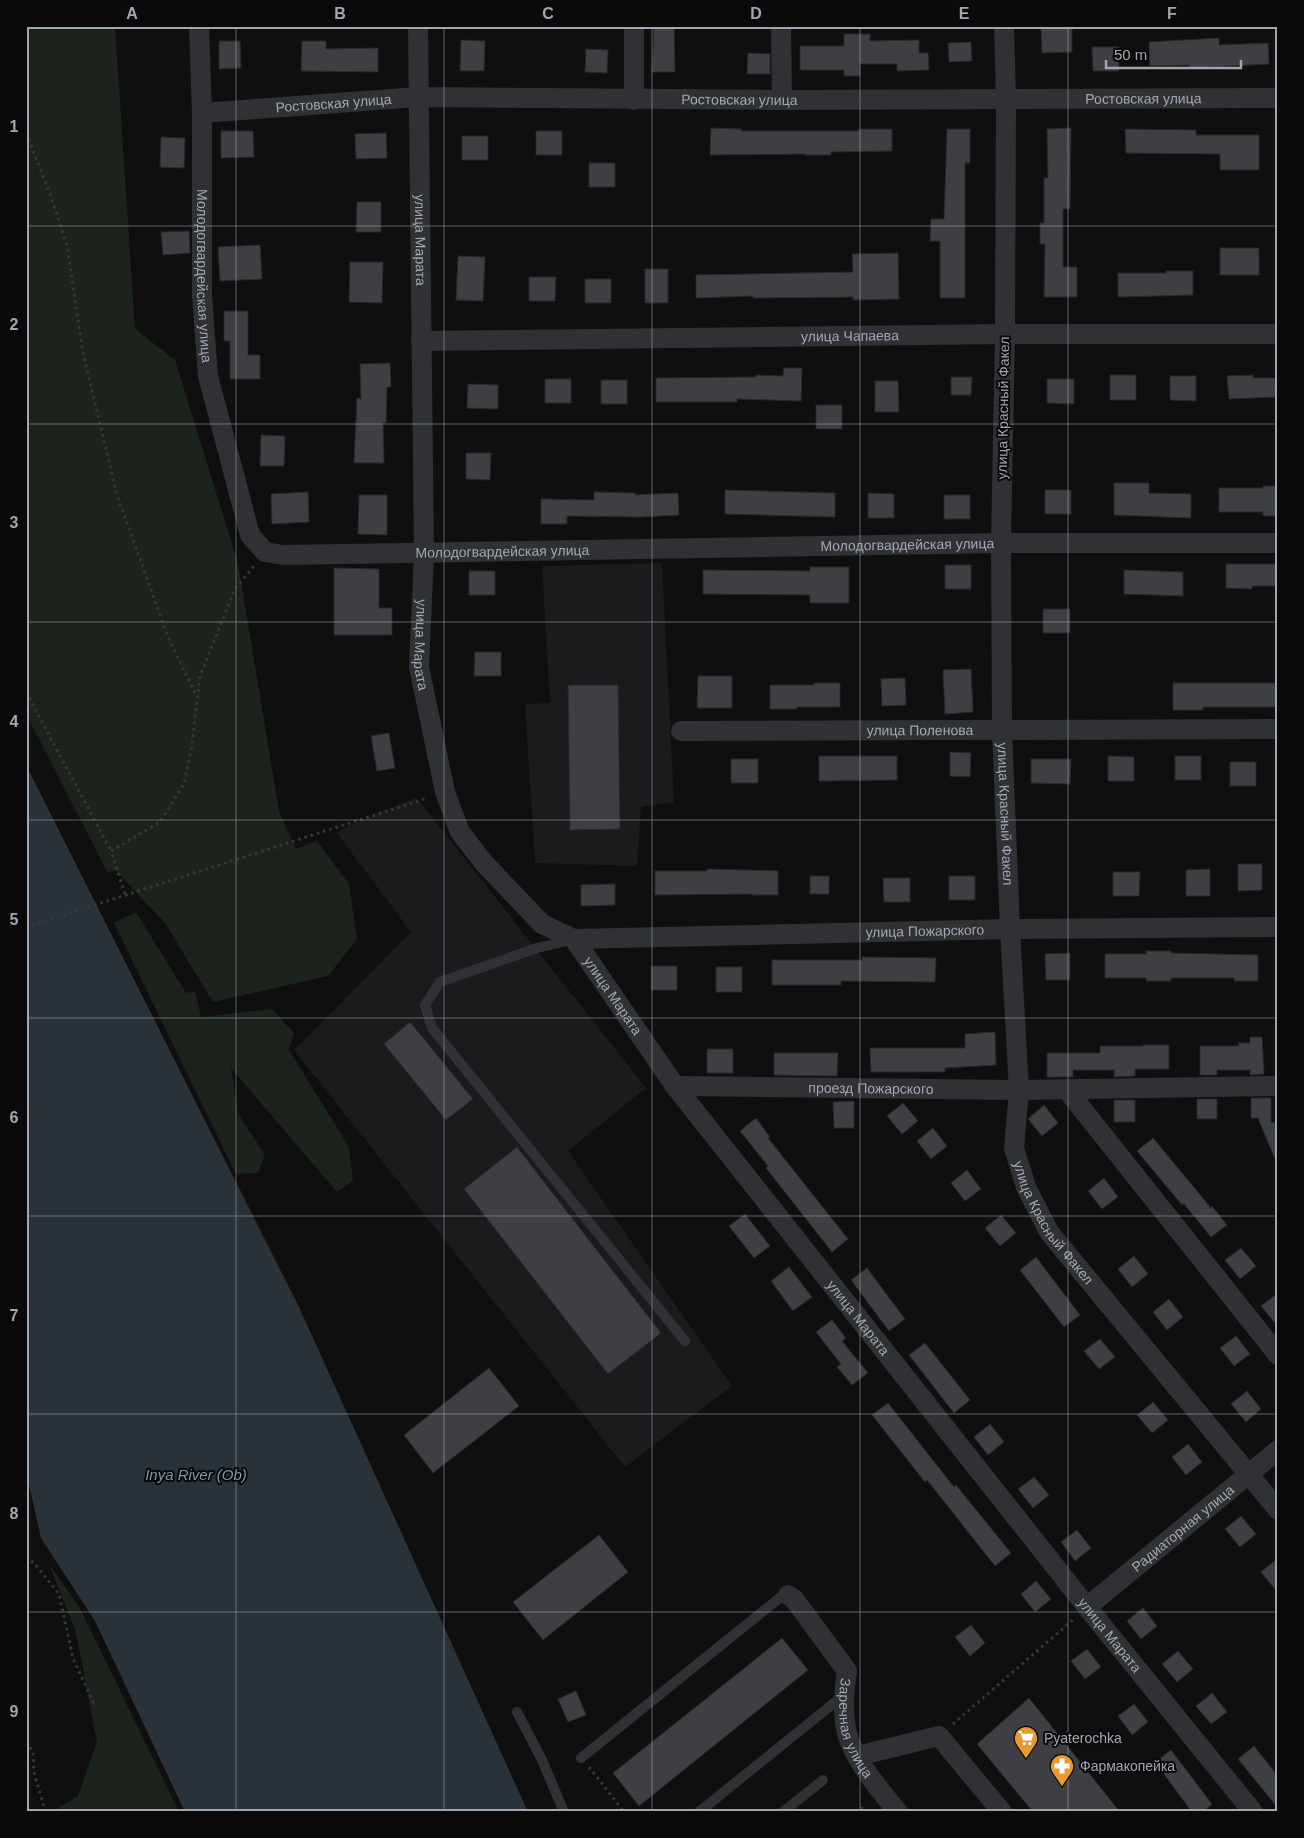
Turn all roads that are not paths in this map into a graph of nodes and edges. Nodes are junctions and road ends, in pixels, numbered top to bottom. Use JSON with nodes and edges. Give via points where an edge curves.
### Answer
{"nodes":[{"id":1,"x":199,"y":26,"type":"edge"},
{"id":2,"x":418,"y":26,"type":"edge"},
{"id":3,"x":634,"y":26,"type":"edge"},
{"id":4,"x":781,"y":26,"type":"edge"},
{"id":5,"x":1004,"y":26,"type":"edge"},
{"id":6,"x":418,"y":97,"type":"junction"},
{"id":7,"x":1006,"y":98,"type":"junction"},
{"id":8,"x":1278,"y":98,"type":"edge"},
{"id":9,"x":634,"y":100,"type":"junction"},
{"id":10,"x":782,"y":100,"type":"junction"},
{"id":11,"x":202,"y":113,"type":"junction"},
{"id":12,"x":1004,"y":334,"type":"junction"},
{"id":13,"x":1278,"y":334,"type":"edge"},
{"id":14,"x":421,"y":341,"type":"junction"},
{"id":15,"x":1001,"y":543,"type":"junction"},
{"id":16,"x":1278,"y":543,"type":"edge"},
{"id":17,"x":424,"y":553,"type":"junction"},
{"id":18,"x":1278,"y":729,"type":"edge"},
{"id":19,"x":1002,"y":730,"type":"junction"},
{"id":20,"x":682,"y":731,"type":"dead end"},
{"id":21,"x":1278,"y":927,"type":"edge"},
{"id":22,"x":1010,"y":929,"type":"junction"},
{"id":23,"x":574,"y":940,"type":"junction"},
{"id":24,"x":675,"y":1086,"type":"junction"},
{"id":25,"x":1278,"y":1086,"type":"edge"},
{"id":26,"x":1019,"y":1090,"type":"junction"},
{"id":27,"x":1067,"y":1090,"type":"junction"},
{"id":28,"x":686,"y":1341,"type":"dead end"},
{"id":29,"x":1278,"y":1355,"type":"edge"},
{"id":30,"x":1278,"y":1450,"type":"edge"},
{"id":31,"x":1248,"y":1473,"type":"junction"},
{"id":32,"x":1278,"y":1510,"type":"edge"},
{"id":33,"x":788,"y":1595,"type":"joint"},
{"id":34,"x":1087,"y":1607,"type":"junction"},
{"id":35,"x":844,"y":1696,"type":"junction"},
{"id":36,"x":517,"y":1712,"type":"dead end"},
{"id":37,"x":856,"y":1756,"type":"junction"},
{"id":38,"x":581,"y":1758,"type":"road end"},
{"id":39,"x":823,"y":1780,"type":"dead end"},
{"id":40,"x":564,"y":1812,"type":"edge"},
{"id":41,"x":699,"y":1812,"type":"edge"},
{"id":42,"x":783,"y":1812,"type":"edge"},
{"id":43,"x":898,"y":1812,"type":"edge"},
{"id":44,"x":1002,"y":1812,"type":"edge"},
{"id":45,"x":1253,"y":1812,"type":"edge"}],
"edges":[{"from":1,"to":11,"type":"street","name":"Молодогвардейская улица"},
{"from":2,"to":6,"type":"street","name":"улица Марата"},
{"from":3,"to":9,"type":"street"},
{"from":4,"to":10,"type":"street"},
{"from":5,"to":7,"type":"street","name":"улица Красный Факел"},
{"from":6,"to":9,"type":"street","name":"Ростовская улица"},
{"from":6,"to":11,"type":"street","name":"Ростовская улица"},
{"from":6,"to":14,"type":"street","name":"улица Марата"},
{"from":7,"to":8,"type":"street","name":"Ростовская улица"},
{"from":7,"to":10,"type":"street","name":"Ростовская улица"},
{"from":7,"to":12,"type":"street","name":"улица Красный Факел"},
{"from":9,"to":10,"type":"street","name":"Ростовская улица"},
{"from":11,"to":17,"type":"street","name":"Молодогвардейская улица","via":[[202,295],[208,376],[250,535],[265,552],[283,555]]},
{"from":12,"to":13,"type":"street","name":"улица Чапаева"},
{"from":12,"to":14,"type":"street","name":"улица Чапаева"},
{"from":12,"to":15,"type":"street","name":"улица Красный Факел"},
{"from":14,"to":17,"type":"street","name":"улица Марата"},
{"from":15,"to":16,"type":"street","name":"Молодогвардейская улица"},
{"from":15,"to":17,"type":"street","name":"Молодогвардейская улица"},
{"from":15,"to":19,"type":"street","name":"улица Красный Факел"},
{"from":17,"to":23,"type":"street","name":"улица Марата","via":[[419,667],[445,792],[460,832],[484,863],[542,924]]},
{"from":18,"to":19,"type":"street","name":"улица Поленова"},
{"from":19,"to":20,"type":"street","name":"улица Поленова"},
{"from":19,"to":22,"type":"street","name":"улица Красный Факел"},
{"from":21,"to":22,"type":"street","name":"улица Пожарского"},
{"from":22,"to":23,"type":"street","name":"улица Пожарского"},
{"from":22,"to":26,"type":"street","name":"улица Красный Факел"},
{"from":23,"to":24,"type":"street","name":"улица Марата"},
{"from":23,"to":28,"type":"lane","via":[[536,948],[440,982],[425,1005],[432,1028]]},
{"from":24,"to":26,"type":"street","name":"проезд Пожарского"},
{"from":24,"to":34,"type":"street","name":"улица Марата"},
{"from":25,"to":27,"type":"street","name":"проезд Пожарского"},
{"from":26,"to":27,"type":"street","name":"проезд Пожарского"},
{"from":26,"to":31,"type":"street","name":"улица Красный Факел","via":[[1014,1148],[1026,1187],[1049,1232]]},
{"from":27,"to":29,"type":"street"},
{"from":30,"to":31,"type":"street","name":"Радиаторная улица"},
{"from":31,"to":32,"type":"street","name":"улица Красный Факел"},
{"from":31,"to":34,"type":"street","name":"Радиаторная улица"},
{"from":33,"to":35,"type":"street","name":"Заречная улица","via":[[847,1671]]},
{"from":33,"to":38,"type":"lane","via":[[782,1596]]},
{"from":34,"to":45,"type":"street","name":"улица Марата"},
{"from":35,"to":37,"type":"street","name":"Заречная улица","via":[[848,1735]]},
{"from":35,"to":41,"type":"lane"},
{"from":36,"to":40,"type":"lane"},
{"from":37,"to":43,"type":"street","name":"Заречная улица"},
{"from":37,"to":44,"type":"street","via":[[939,1736]]},
{"from":39,"to":42,"type":"lane"}]}
